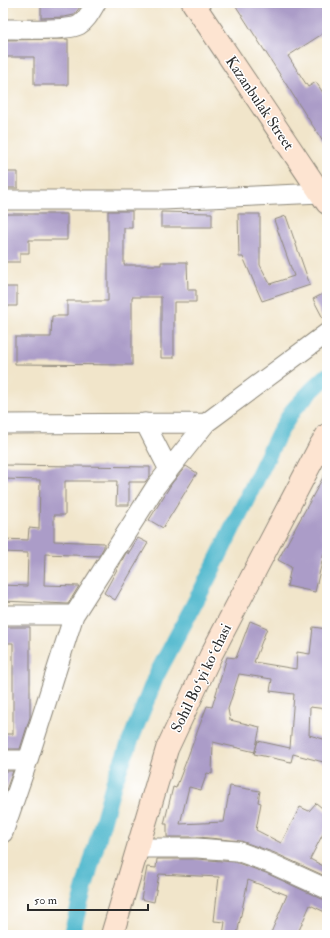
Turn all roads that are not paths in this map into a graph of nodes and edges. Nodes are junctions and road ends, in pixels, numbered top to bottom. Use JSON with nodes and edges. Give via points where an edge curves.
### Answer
{"nodes":[{"id":1,"x":96,"y":3,"type":"edge"},
{"id":2,"x":193,"y":3,"type":"edge"},
{"id":3,"x":3,"y":30,"type":"edge"},
{"id":4,"x":324,"y":198,"type":"edge"},
{"id":5,"x":3,"y":200,"type":"edge"},
{"id":6,"x":327,"y":333,"type":"edge"},
{"id":7,"x":145,"y":423,"type":"junction"},
{"id":8,"x":206,"y":423,"type":"junction"},
{"id":9,"x":3,"y":424,"type":"edge"},
{"id":10,"x":327,"y":435,"type":"edge"},
{"id":11,"x":169,"y":470,"type":"junction"},
{"id":12,"x":3,"y":615,"type":"edge"},
{"id":13,"x":74,"y":615,"type":"junction"},
{"id":14,"x":3,"y":760,"type":"edge"},
{"id":15,"x":28,"y":760,"type":"junction"},
{"id":16,"x":3,"y":833,"type":"edge"},
{"id":17,"x":138,"y":848,"type":"junction"},
{"id":18,"x":327,"y":889,"type":"edge"},
{"id":19,"x":112,"y":935,"type":"edge"}],
"edges":[{"from":1,"to":3,"type":"street","via":[[86,19],[77,26]]},
{"from":2,"to":4,"type":"main road","name":"Kazanbulak Street"},
{"from":4,"to":5,"type":"street"},
{"from":6,"to":8,"type":"street"},
{"from":7,"to":8,"type":"street"},
{"from":7,"to":9,"type":"street"},
{"from":7,"to":11,"type":"street"},
{"from":8,"to":11,"type":"street"},
{"from":10,"to":17,"type":"main road","name":"Sohil Boʻyi koʻchasi","via":[[211,655],[167,749]]},
{"from":11,"to":13,"type":"street","via":[[156,486]]},
{"from":12,"to":13,"type":"street"},
{"from":13,"to":15,"type":"street"},
{"from":14,"to":15,"type":"street"},
{"from":15,"to":16,"type":"street"},
{"from":17,"to":18,"type":"street","via":[[237,851]]},
{"from":17,"to":19,"type":"main road","name":"Sohil Boʻyi koʻchasi"}]}
